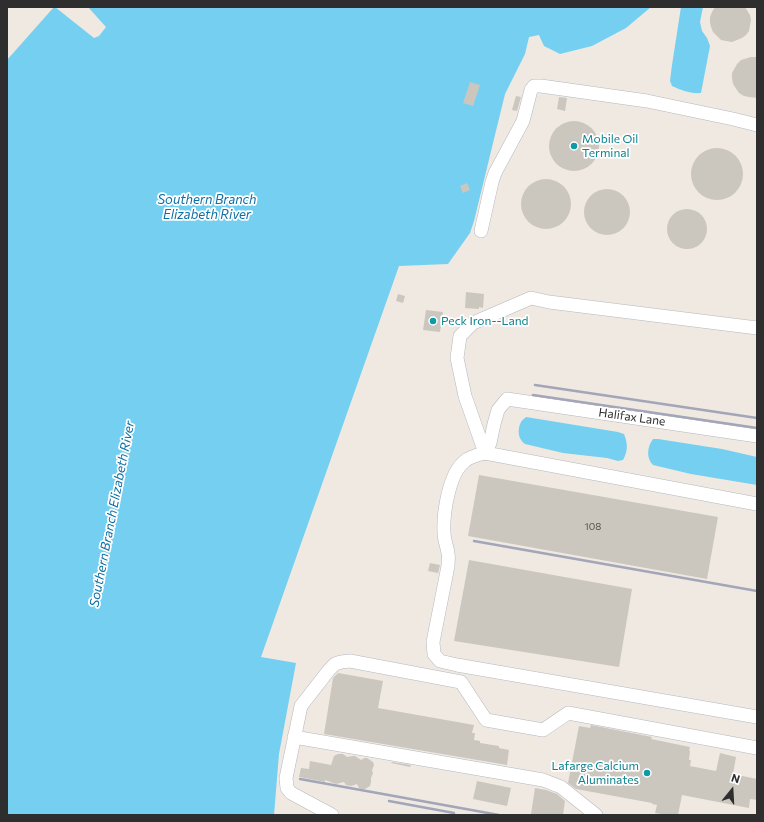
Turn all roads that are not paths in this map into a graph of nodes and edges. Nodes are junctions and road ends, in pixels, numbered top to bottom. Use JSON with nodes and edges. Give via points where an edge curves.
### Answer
{"nodes":[{"id":1,"x":757,"y":125,"type":"edge"},
{"id":2,"x":481,"y":231,"type":"dead end"},
{"id":3,"x":757,"y":328,"type":"edge"},
{"id":4,"x":757,"y":436,"type":"edge"},
{"id":5,"x":485,"y":453,"type":"junction"},
{"id":6,"x":757,"y":504,"type":"edge"},
{"id":7,"x":757,"y":717,"type":"edge"},
{"id":8,"x":294,"y":737,"type":"junction"},
{"id":9,"x":757,"y":748,"type":"edge"},
{"id":10,"x":332,"y":815,"type":"edge"},
{"id":11,"x":596,"y":815,"type":"edge"}],
"edges":[{"from":1,"to":2,"type":"street","via":[[647,101],[534,86],[523,121],[495,173]]},
{"from":3,"to":5,"type":"street","via":[[531,298],[473,323],[460,336],[457,358],[465,396]]},
{"from":4,"to":5,"type":"street","name":"Halifax Lane","via":[[507,399],[498,410]]},
{"from":5,"to":6,"type":"street"},
{"from":5,"to":7,"type":"street","via":[[464,461],[450,486],[444,534],[448,566],[433,642],[434,654],[440,661]]},
{"from":8,"to":9,"type":"street","via":[[301,706],[335,664],[350,661],[461,682],[486,720],[542,730],[568,713]]},
{"from":8,"to":10,"type":"street","via":[[286,778],[287,788],[291,793]]},
{"from":8,"to":11,"type":"street","via":[[543,780],[561,787]]}]}
